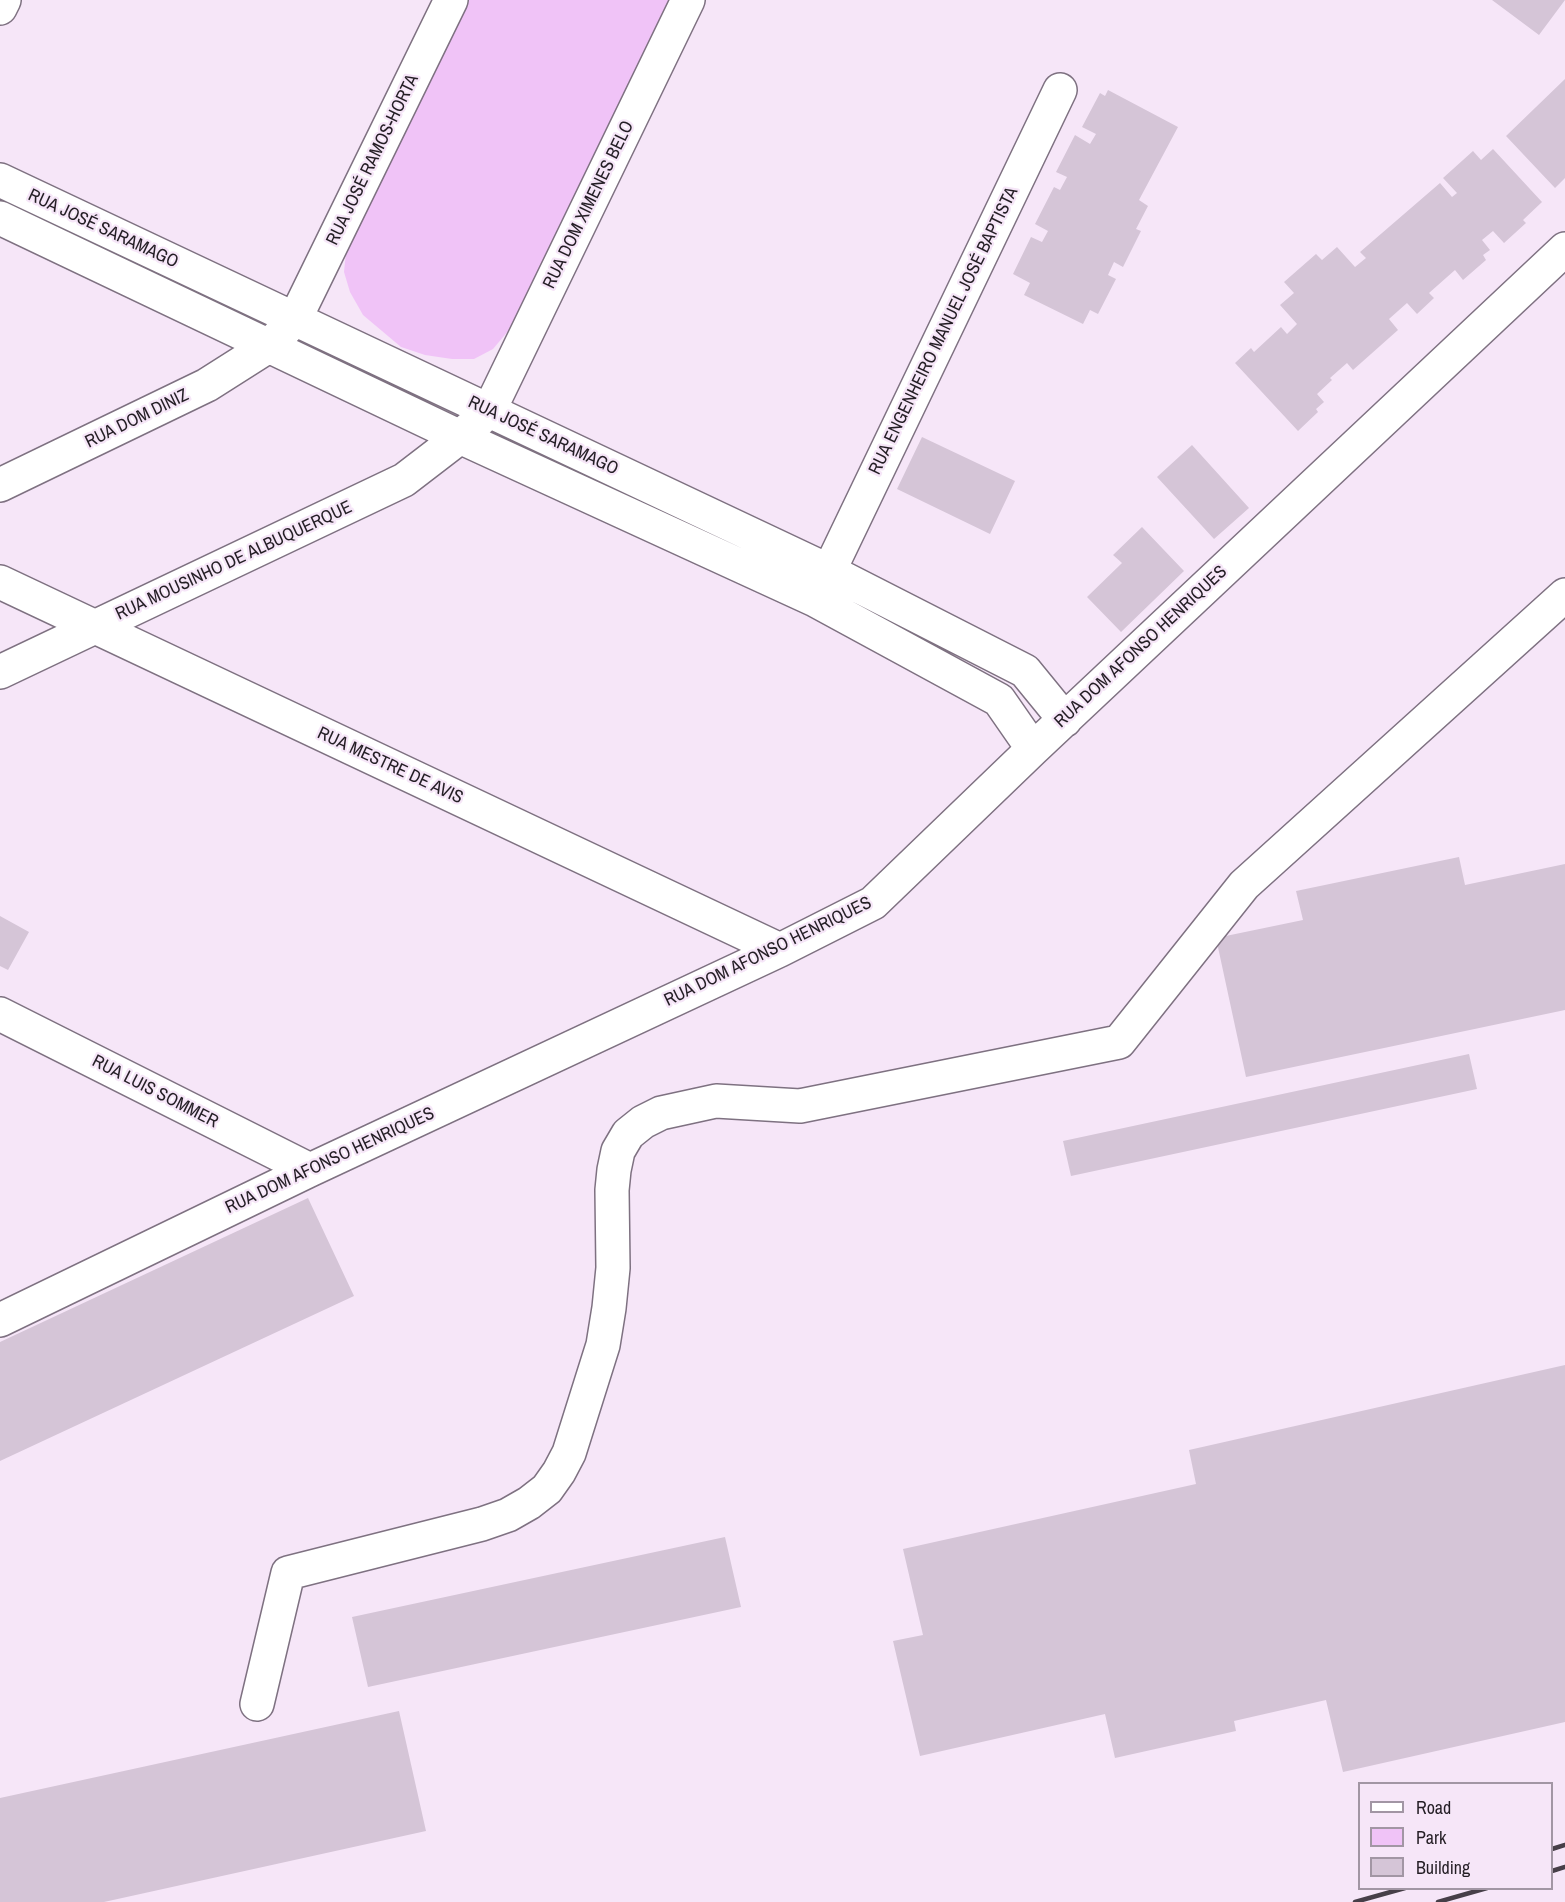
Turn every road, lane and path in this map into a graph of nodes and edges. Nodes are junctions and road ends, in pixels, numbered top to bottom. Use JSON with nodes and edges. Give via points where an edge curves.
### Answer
{"nodes":[{"id":1,"x":4,"y":0,"type":"edge"},
{"id":2,"x":451,"y":0,"type":"edge"},
{"id":3,"x":688,"y":0,"type":"edge"},
{"id":4,"x":0,"y":8,"type":"edge"},
{"id":5,"x":1060,"y":90,"type":"dead end"},
{"id":6,"x":0,"y":180,"type":"edge"},
{"id":7,"x":0,"y":218,"type":"edge"},
{"id":8,"x":1565,"y":249,"type":"edge"},
{"id":9,"x":295,"y":319,"type":"junction"},
{"id":10,"x":270,"y":345,"type":"junction"},
{"id":11,"x":489,"y":411,"type":"junction"},
{"id":12,"x":460,"y":437,"type":"junction"},
{"id":13,"x":0,"y":485,"type":"edge"},
{"id":14,"x":829,"y":571,"type":"junction"},
{"id":15,"x":0,"y":582,"type":"edge"},
{"id":16,"x":1565,"y":595,"type":"edge"},
{"id":17,"x":814,"y":600,"type":"junction"},
{"id":18,"x":96,"y":627,"type":"junction"},
{"id":19,"x":0,"y":672,"type":"edge"},
{"id":20,"x":1065,"y":720,"type":"junction"},
{"id":21,"x":1033,"y":749,"type":"junction"},
{"id":22,"x":780,"y":950,"type":"junction"},
{"id":23,"x":0,"y":1014,"type":"edge"},
{"id":24,"x":310,"y":1170,"type":"junction"},
{"id":25,"x":0,"y":1320,"type":"edge"},
{"id":26,"x":257,"y":1704,"type":"dead end"}],
"edges":[{"from":1,"to":4,"type":"street"},
{"from":2,"to":9,"type":"street","name":"RUA JOSÉ RAMOS-HORTA"},
{"from":3,"to":11,"type":"street","name":"RUA DOM XIMENES BELO"},
{"from":5,"to":14,"type":"street","name":"RUA ENGENHEIRO MANUEL JOSÉ BAPTISTA"},
{"from":6,"to":9,"type":"street","name":"RUA JOSÉ SARAMAGO"},
{"from":7,"to":10,"type":"street","name":"RUA JOSÉ SARAMAGO"},
{"from":8,"to":20,"type":"street","name":"RUA DOM AFONSO HENRIQUES"},
{"from":9,"to":10,"type":"street","name":"RUA JOSÉ RAMOS-HORTA"},
{"from":9,"to":11,"type":"street","name":"RUA JOSÉ SARAMAGO"},
{"from":10,"to":12,"type":"street","name":"RUA JOSÉ SARAMAGO"},
{"from":10,"to":13,"type":"street","name":"RUA DOM DINIZ","via":[[207,386]]},
{"from":11,"to":12,"type":"street","name":"RUA MOUSINHO DE ALBUQUERQUE"},
{"from":11,"to":14,"type":"street","name":"RUA JOSÉ SARAMAGO"},
{"from":12,"to":17,"type":"street","name":"RUA JOSÉ SARAMAGO"},
{"from":12,"to":18,"type":"street","name":"RUA MOUSINHO DE ALBUQUERQUE","via":[[404,480]]},
{"from":14,"to":17,"type":"street","name":"RUA ENGENHEIRO MANUEL JOSÉ BAPTISTA"},
{"from":14,"to":20,"type":"street","name":"RUA JOSÉ SARAMAGO","via":[[1025,671]]},
{"from":15,"to":18,"type":"street","name":"RUA MESTRE DE AVIS"},
{"from":16,"to":26,"type":"street","via":[[1244,885],[1119,1042],[800,1106],[716,1101],[661,1113],[628,1134],[618,1151],[614,1170],[612,1268],[603,1345],[576,1433],[559,1472],[547,1489],[508,1515],[288,1573]]},
{"from":17,"to":21,"type":"street","name":"RUA JOSÉ SARAMAGO","via":[[999,700]]},
{"from":18,"to":19,"type":"street","name":"RUA MOUSINHO DE ALBUQUERQUE"},
{"from":18,"to":22,"type":"street","name":"RUA MESTRE DE AVIS"},
{"from":20,"to":21,"type":"street","name":"RUA DOM AFONSO HENRIQUES"},
{"from":21,"to":22,"type":"street","name":"RUA DOM AFONSO HENRIQUES","via":[[873,903]]},
{"from":22,"to":24,"type":"street","name":"RUA DOM AFONSO HENRIQUES"},
{"from":23,"to":24,"type":"street","name":"RUA LUIS SOMMER"},
{"from":24,"to":25,"type":"street","name":"RUA DOM AFONSO HENRIQUES"}]}
